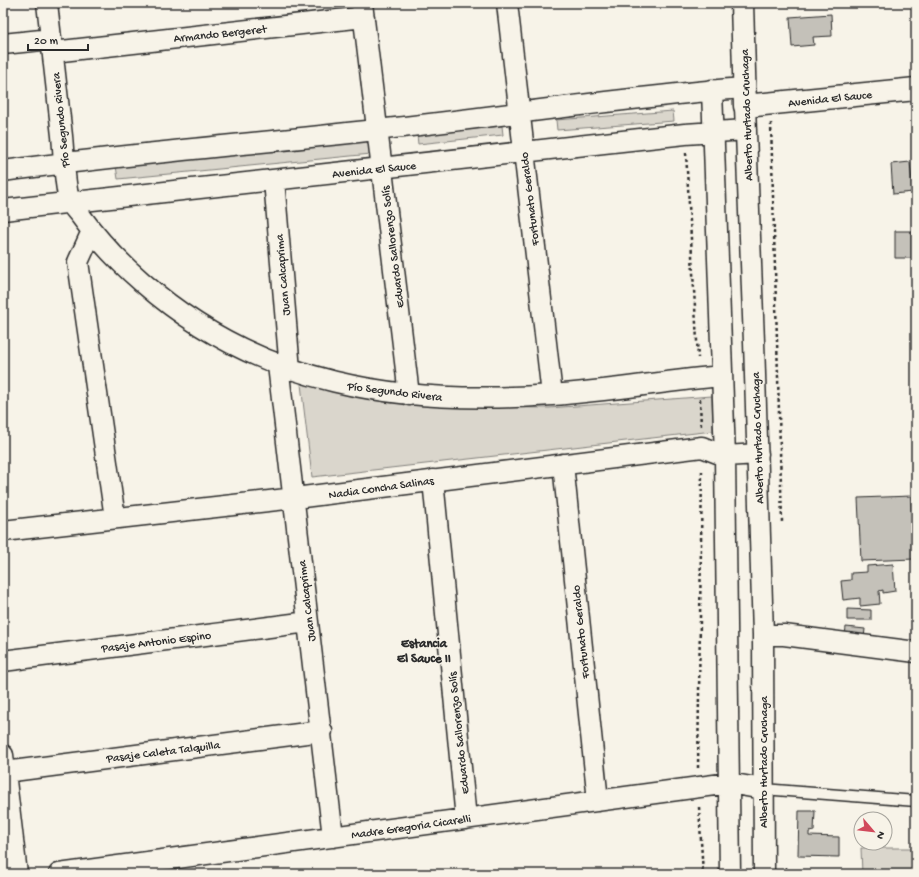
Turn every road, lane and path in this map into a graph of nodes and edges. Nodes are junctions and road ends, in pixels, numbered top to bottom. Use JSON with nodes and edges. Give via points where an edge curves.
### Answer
{"nodes":[{"id":1,"x":47,"y":3,"type":"edge"},
{"id":2,"x":507,"y":3,"type":"edge"},
{"id":3,"x":742,"y":3,"type":"edge"},
{"id":4,"x":363,"y":10,"type":"edge"},
{"id":5,"x":3,"y":44,"type":"edge"},
{"id":6,"x":52,"y":45,"type":"junction"},
{"id":7,"x":916,"y":89,"type":"edge"},
{"id":8,"x":712,"y":90,"type":"junction"},
{"id":9,"x":744,"y":97,"type":"junction"},
{"id":10,"x":519,"y":112,"type":"junction"},
{"id":11,"x":376,"y":130,"type":"junction"},
{"id":12,"x":746,"y":130,"type":"junction"},
{"id":13,"x":714,"y":132,"type":"junction"},
{"id":14,"x":685,"y":134,"type":"junction"},
{"id":15,"x":524,"y":153,"type":"junction"},
{"id":16,"x":64,"y":162,"type":"junction"},
{"id":17,"x":383,"y":169,"type":"junction"},
{"id":18,"x":3,"y":170,"type":"edge"},
{"id":19,"x":274,"y":180,"type":"junction"},
{"id":20,"x":70,"y":202,"type":"junction"},
{"id":21,"x":3,"y":210,"type":"edge"},
{"id":22,"x":92,"y":231,"type":"junction"},
{"id":23,"x":284,"y":368,"type":"junction"},
{"id":24,"x":721,"y":376,"type":"junction"},
{"id":25,"x":698,"y":378,"type":"junction"},
{"id":26,"x":409,"y":395,"type":"junction"},
{"id":27,"x":552,"y":395,"type":"junction"},
{"id":28,"x":702,"y":447,"type":"junction"},
{"id":29,"x":758,"y":454,"type":"junction"},
{"id":30,"x":726,"y":456,"type":"junction"},
{"id":31,"x":562,"y":464,"type":"junction"},
{"id":32,"x":433,"y":480,"type":"junction"},
{"id":33,"x":294,"y":498,"type":"junction"},
{"id":34,"x":115,"y":518,"type":"junction"},
{"id":35,"x":3,"y":530,"type":"edge"},
{"id":36,"x":308,"y":622,"type":"junction"},
{"id":37,"x":763,"y":635,"type":"junction"},
{"id":38,"x":916,"y":652,"type":"edge"},
{"id":39,"x":3,"y":661,"type":"edge"},
{"id":40,"x":322,"y":731,"type":"junction"},
{"id":41,"x":4,"y":763,"type":"edge"},
{"id":42,"x":729,"y":783,"type":"junction"},
{"id":43,"x":698,"y":788,"type":"junction"},
{"id":44,"x":763,"y":789,"type":"junction"},
{"id":45,"x":598,"y":801,"type":"junction"},
{"id":46,"x":916,"y":801,"type":"edge"},
{"id":47,"x":466,"y":819,"type":"junction"},
{"id":48,"x":333,"y":837,"type":"junction"},
{"id":49,"x":18,"y":874,"type":"edge"},
{"id":50,"x":59,"y":874,"type":"edge"},
{"id":51,"x":703,"y":874,"type":"edge"},
{"id":52,"x":730,"y":874,"type":"edge"},
{"id":53,"x":764,"y":874,"type":"edge"}],
"edges":[{"from":1,"to":6,"type":"street","name":"Pío Segundo Rivera"},
{"from":2,"to":10,"type":"street","name":"Fortunato Geraldo"},
{"from":3,"to":9,"type":"street","name":"Alberto Hurtado Cruchaga"},
{"from":4,"to":6,"type":"street","name":"Armando Bergeret"},
{"from":4,"to":11,"type":"street","name":"Eduardo Sallorenzo Solís"},
{"from":5,"to":6,"type":"street","name":"Armando Bergeret"},
{"from":6,"to":16,"type":"street","name":"Pío Segundo Rivera"},
{"from":7,"to":9,"type":"street","name":"Avenida El Sauce"},
{"from":8,"to":9,"type":"street","name":"Avenida El Sauce"},
{"from":8,"to":10,"type":"street","name":"Avenida El Sauce"},
{"from":8,"to":13,"type":"street"},
{"from":9,"to":12,"type":"street","name":"Alberto Hurtado Cruchaga"},
{"from":10,"to":11,"type":"street","name":"Avenida El Sauce"},
{"from":10,"to":15,"type":"street","name":"Fortunato Geraldo"},
{"from":11,"to":16,"type":"street","name":"Avenida El Sauce"},
{"from":11,"to":17,"type":"street","name":"Eduardo Sallorenzo Solís"},
{"from":12,"to":13,"type":"street","name":"Avenida El Sauce"},
{"from":12,"to":29,"type":"street","name":"Alberto Hurtado Cruchaga"},
{"from":13,"to":14,"type":"street","name":"Avenida El Sauce"},
{"from":13,"to":24,"type":"street"},
{"from":14,"to":15,"type":"street","name":"Avenida El Sauce"},
{"from":14,"to":25,"type":"path","via":[[698,340]]},
{"from":15,"to":17,"type":"street","name":"Avenida El Sauce"},
{"from":15,"to":27,"type":"street","name":"Fortunato Geraldo"},
{"from":16,"to":18,"type":"street","name":"Avenida El Sauce"},
{"from":16,"to":20,"type":"street","name":"Pío Segundo Rivera"},
{"from":17,"to":19,"type":"street","name":"Avenida El Sauce"},
{"from":17,"to":26,"type":"street","name":"Eduardo Sallorenzo Solís"},
{"from":19,"to":20,"type":"street","name":"Avenida El Sauce"},
{"from":19,"to":23,"type":"street","name":"Juan Calcaprima"},
{"from":20,"to":21,"type":"street","name":"Avenida El Sauce"},
{"from":20,"to":22,"type":"street","name":"Pío Segundo Rivera"},
{"from":22,"to":23,"type":"street","name":"Pío Segundo Rivera","via":[[128,270],[170,305],[215,335]]},
{"from":22,"to":34,"type":"street","via":[[78,262]]},
{"from":23,"to":26,"type":"street","name":"Pío Segundo Rivera","via":[[349,386]]},
{"from":23,"to":33,"type":"street","name":"Juan Calcaprima"},
{"from":24,"to":25,"type":"street","name":"Pío Segundo Rivera"},
{"from":24,"to":30,"type":"street"},
{"from":25,"to":27,"type":"street","name":"Pío Segundo Rivera"},
{"from":25,"to":28,"type":"path"},
{"from":26,"to":27,"type":"street","name":"Pío Segundo Rivera"},
{"from":28,"to":30,"type":"street","name":"Nadia Concha Salinas"},
{"from":28,"to":31,"type":"street","name":"Nadia Concha Salinas"},
{"from":28,"to":43,"type":"path"},
{"from":29,"to":30,"type":"street","name":"Nadia Concha Salinas"},
{"from":29,"to":37,"type":"street","name":"Alberto Hurtado Cruchaga"},
{"from":30,"to":42,"type":"street"},
{"from":31,"to":32,"type":"street","name":"Nadia Concha Salinas"},
{"from":31,"to":45,"type":"street","name":"Fortunato Geraldo"},
{"from":32,"to":33,"type":"street","name":"Nadia Concha Salinas"},
{"from":32,"to":47,"type":"street","name":"Eduardo Sallorenzo Solís"},
{"from":33,"to":34,"type":"street","name":"Nadia Concha Salinas"},
{"from":33,"to":36,"type":"street","name":"Juan Calcaprima"},
{"from":34,"to":35,"type":"street","name":"Nadia Concha Salinas"},
{"from":36,"to":39,"type":"street","name":"Pasaje Antonio Espino"},
{"from":36,"to":40,"type":"street","name":"Juan Calcaprima"},
{"from":37,"to":38,"type":"street","via":[[784,635]]},
{"from":37,"to":44,"type":"street","name":"Alberto Hurtado Cruchaga"},
{"from":40,"to":41,"type":"street","name":"Pasaje Caleta Talquilla"},
{"from":40,"to":48,"type":"street","name":"Juan Calcaprima"},
{"from":41,"to":49,"type":"street"},
{"from":42,"to":43,"type":"street","name":"Madre Gregoria Cicarelli"},
{"from":42,"to":44,"type":"street","name":"Madre Gregoria Cicarelli"},
{"from":42,"to":52,"type":"street"},
{"from":43,"to":45,"type":"street","name":"Madre Gregoria Cicarelli"},
{"from":43,"to":51,"type":"path"},
{"from":44,"to":46,"type":"lane"},
{"from":44,"to":53,"type":"street","name":"Alberto Hurtado Cruchaga"},
{"from":45,"to":47,"type":"street","name":"Madre Gregoria Cicarelli"},
{"from":47,"to":48,"type":"street","name":"Madre Gregoria Cicarelli"},
{"from":48,"to":50,"type":"street","name":"Madre Gregoria Cicarelli"}]}
